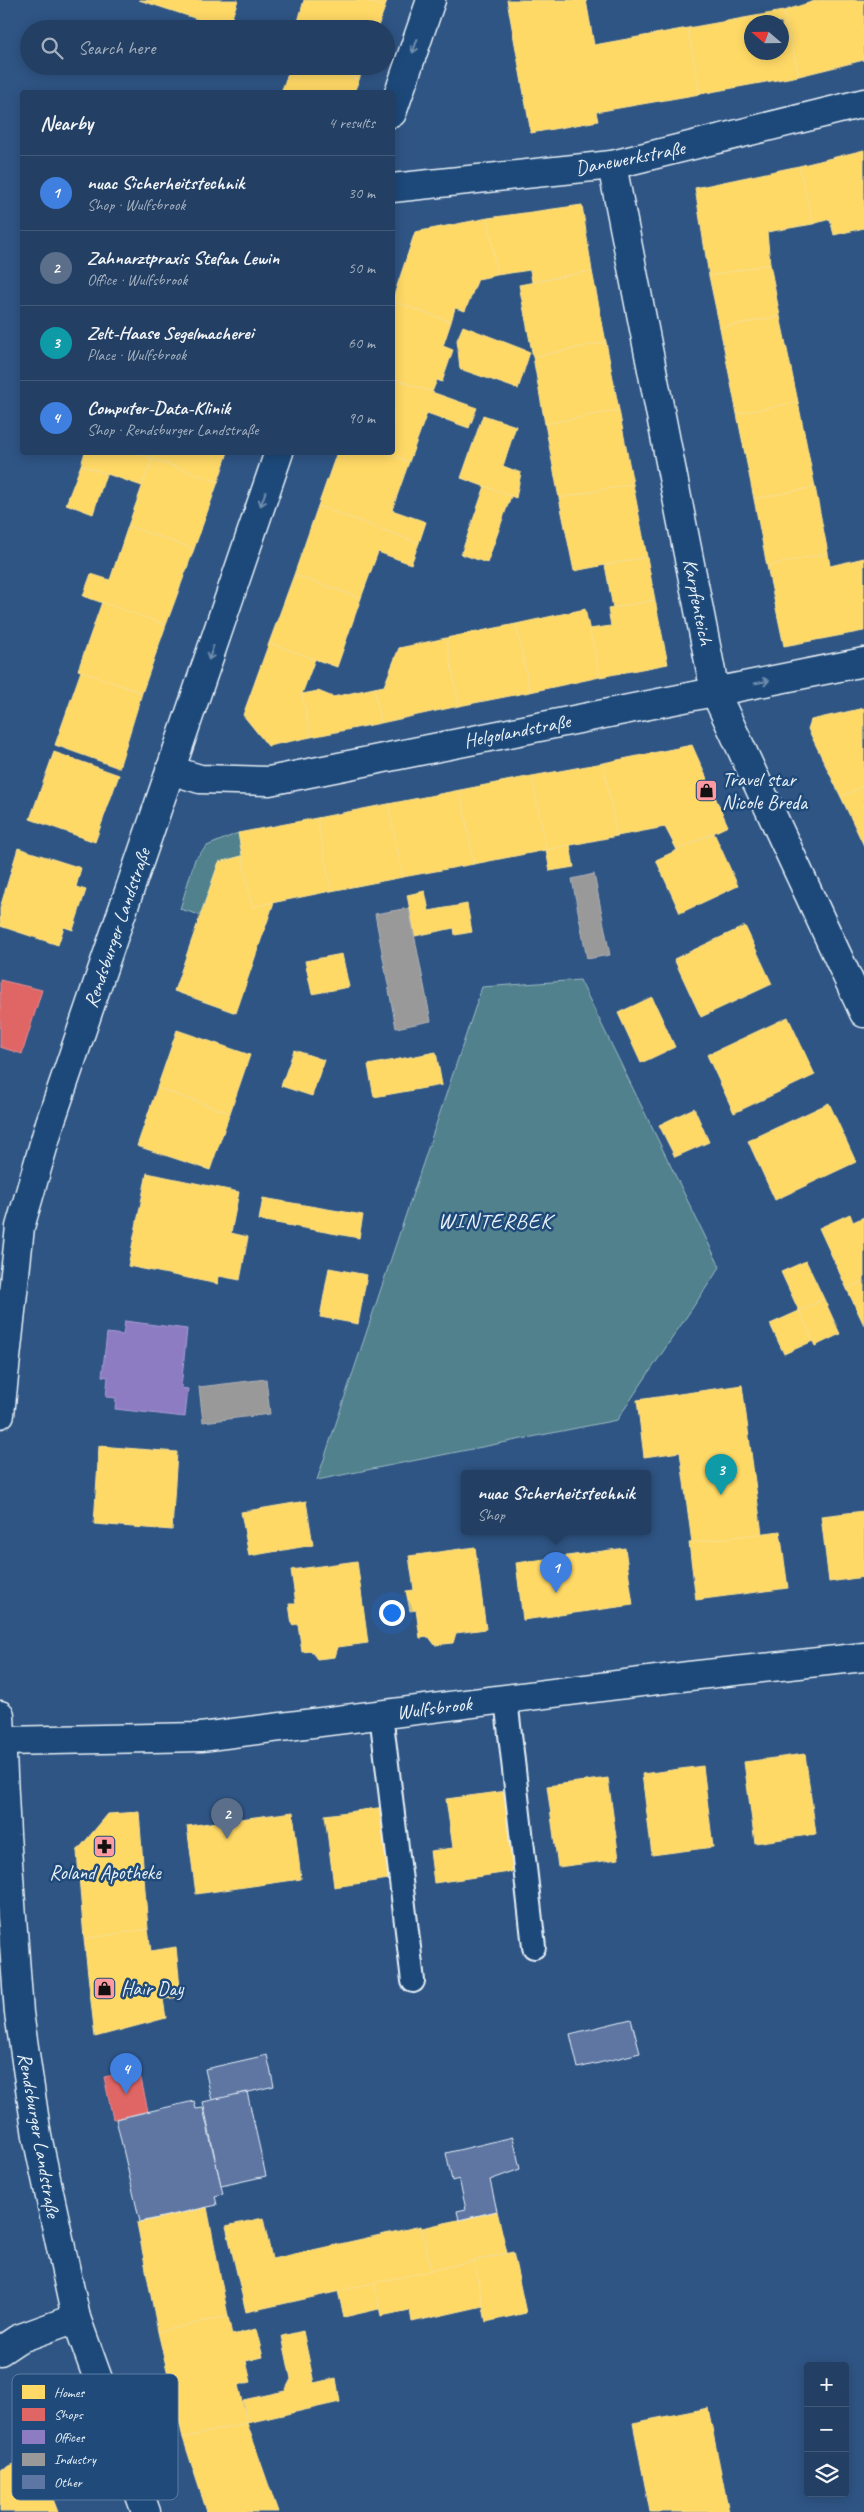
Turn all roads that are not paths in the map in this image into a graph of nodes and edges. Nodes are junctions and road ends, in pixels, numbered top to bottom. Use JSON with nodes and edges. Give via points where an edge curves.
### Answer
{"nodes":[{"id":1,"x":431,"y":0,"type":"edge"},
{"id":2,"x":864,"y":103,"type":"edge"},
{"id":3,"x":395,"y":104,"type":"edge"},
{"id":4,"x":612,"y":165,"type":"junction"},
{"id":5,"x":395,"y":188,"type":"edge"},
{"id":6,"x":278,"y":455,"type":"edge"},
{"id":7,"x":864,"y":662,"type":"edge"},
{"id":8,"x":715,"y":692,"type":"junction"},
{"id":9,"x":170,"y":770,"type":"junction"},
{"id":10,"x":864,"y":1013,"type":"edge"},
{"id":11,"x":0,"y":1414,"type":"edge"},
{"id":12,"x":864,"y":1657,"type":"edge"},
{"id":13,"x":506,"y":1699,"type":"junction"},
{"id":14,"x":382,"y":1714,"type":"junction"},
{"id":15,"x":2,"y":1728,"type":"edge"},
{"id":16,"x":534,"y":1947,"type":"dead end"},
{"id":17,"x":8,"y":1971,"type":"edge"},
{"id":18,"x":414,"y":1981,"type":"dead end"},
{"id":19,"x":76,"y":2318,"type":"junction"},
{"id":20,"x":0,"y":2351,"type":"edge"},
{"id":21,"x":96,"y":2374,"type":"edge"},
{"id":22,"x":142,"y":2500,"type":"edge"},
{"id":23,"x":146,"y":2512,"type":"edge"}],
"edges":[{"from":1,"to":3,"type":"street","one_way":true},
{"from":2,"to":4,"type":"street","name":"Danewerkstraße"},
{"from":4,"to":5,"type":"street","name":"Danewerkstraße"},
{"from":4,"to":8,"type":"street","name":"Karpfenteich"},
{"from":6,"to":9,"type":"street","name":"Rendsburger Landstraße","one_way":true},
{"from":8,"to":7,"type":"street","name":"Helgolandstraße","one_way":true},
{"from":8,"to":9,"type":"street","name":"Helgolandstraße","via":[[268,781],[200,779]]},
{"from":8,"to":10,"type":"street","name":"Karpfenteich"},
{"from":9,"to":11,"type":"street","name":"Rendsburger Landstraße","via":[[50,1123],[20,1227]]},
{"from":12,"to":13,"type":"street","name":"Wulfsbrook"},
{"from":13,"to":14,"type":"street","name":"Wulfsbrook"},
{"from":13,"to":16,"type":"lane"},
{"from":14,"to":15,"type":"street","name":"Wulfsbrook","via":[[201,1737]]},
{"from":14,"to":18,"type":"lane"},
{"from":15,"to":17,"type":"street","name":"Rendsburger Landstraße"},
{"from":17,"to":19,"type":"street","name":"Rendsburger Landstraße","via":[[19,2013],[37,2136]]},
{"from":19,"to":20,"type":"street","via":[[18,2339]]},
{"from":19,"to":21,"type":"street","name":"Rendsburger Landstraße"},
{"from":22,"to":23,"type":"street","name":"Rendsburger Landstraße"}]}
